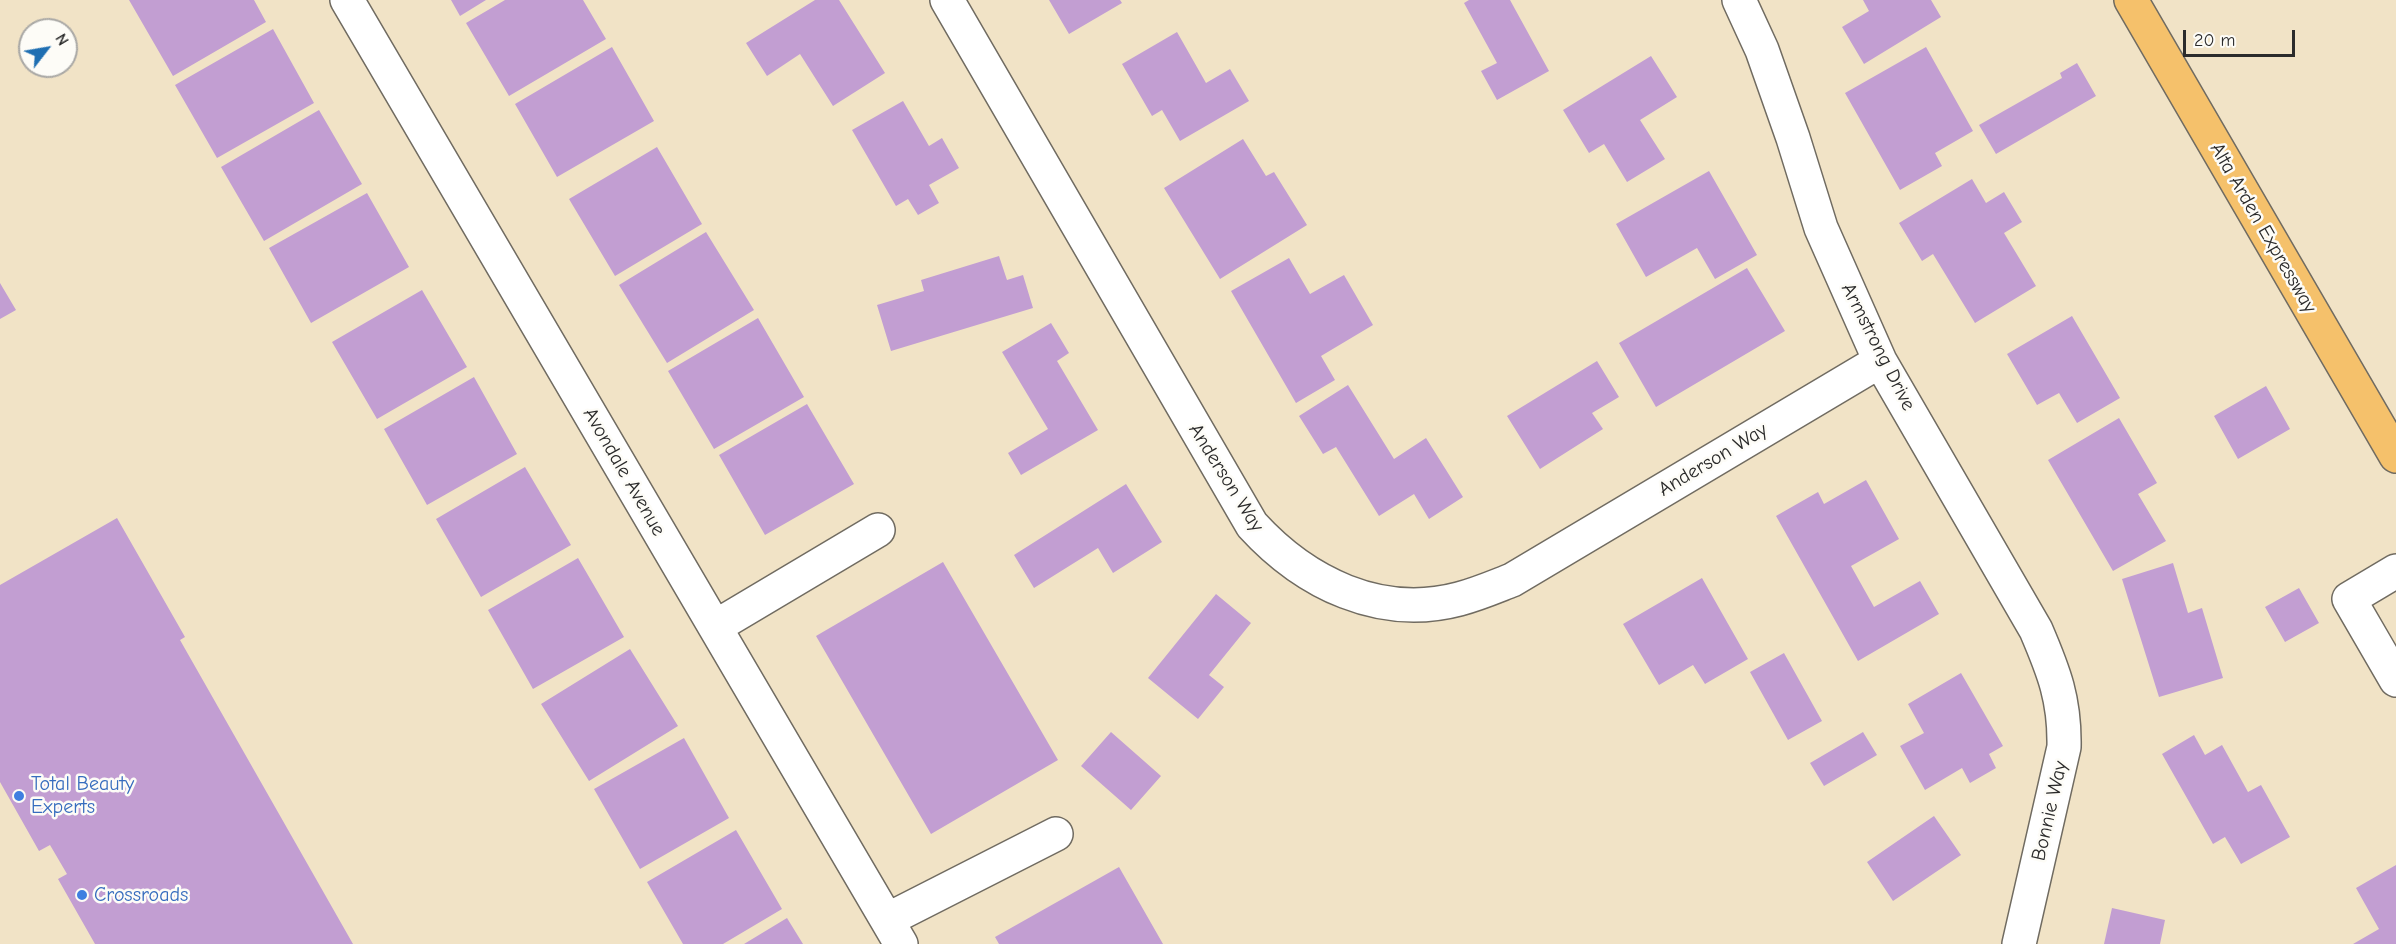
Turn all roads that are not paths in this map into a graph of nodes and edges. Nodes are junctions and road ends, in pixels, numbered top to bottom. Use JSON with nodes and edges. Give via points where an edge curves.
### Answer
{"nodes":[{"id":1,"x":347,"y":0,"type":"edge"},
{"id":2,"x":947,"y":0,"type":"edge"},
{"id":3,"x":1739,"y":0,"type":"edge"},
{"id":4,"x":2131,"y":0,"type":"edge"},
{"id":5,"x":1880,"y":361,"type":"junction"},
{"id":6,"x":2396,"y":456,"type":"edge"},
{"id":7,"x":878,"y":530,"type":"dead end"},
{"id":8,"x":2396,"y":571,"type":"edge"},
{"id":9,"x":715,"y":627,"type":"junction"},
{"id":10,"x":2056,"y":676,"type":"joint"},
{"id":11,"x":2396,"y":680,"type":"edge"},
{"id":12,"x":1056,"y":834,"type":"dead end"},
{"id":13,"x":894,"y":932,"type":"edge"},
{"id":14,"x":2019,"y":944,"type":"edge"}],
"edges":[{"from":1,"to":9,"type":"street","name":"Avondale Avenue"},
{"from":2,"to":5,"type":"street","name":"Anderson Way","via":[[1252,525],[1293,564],[1344,591],[1372,600],[1429,604],[1457,600],[1512,580]]},
{"from":3,"to":5,"type":"street","name":"Armstrong Drive","via":[[1790,127],[1821,228]]},
{"from":4,"to":6,"type":"main road","name":"Alta Arden Expressway"},
{"from":5,"to":10,"type":"street","name":"Armstrong Drive","via":[[2036,630]]},
{"from":7,"to":9,"type":"street"},
{"from":8,"to":11,"type":"street","via":[[2349,599]]},
{"from":9,"to":13,"type":"street","name":"Avondale Avenue"},
{"from":10,"to":14,"type":"street","name":"Bonnie Way","via":[[2065,717],[2064,747]]},
{"from":12,"to":13,"type":"street"}]}
